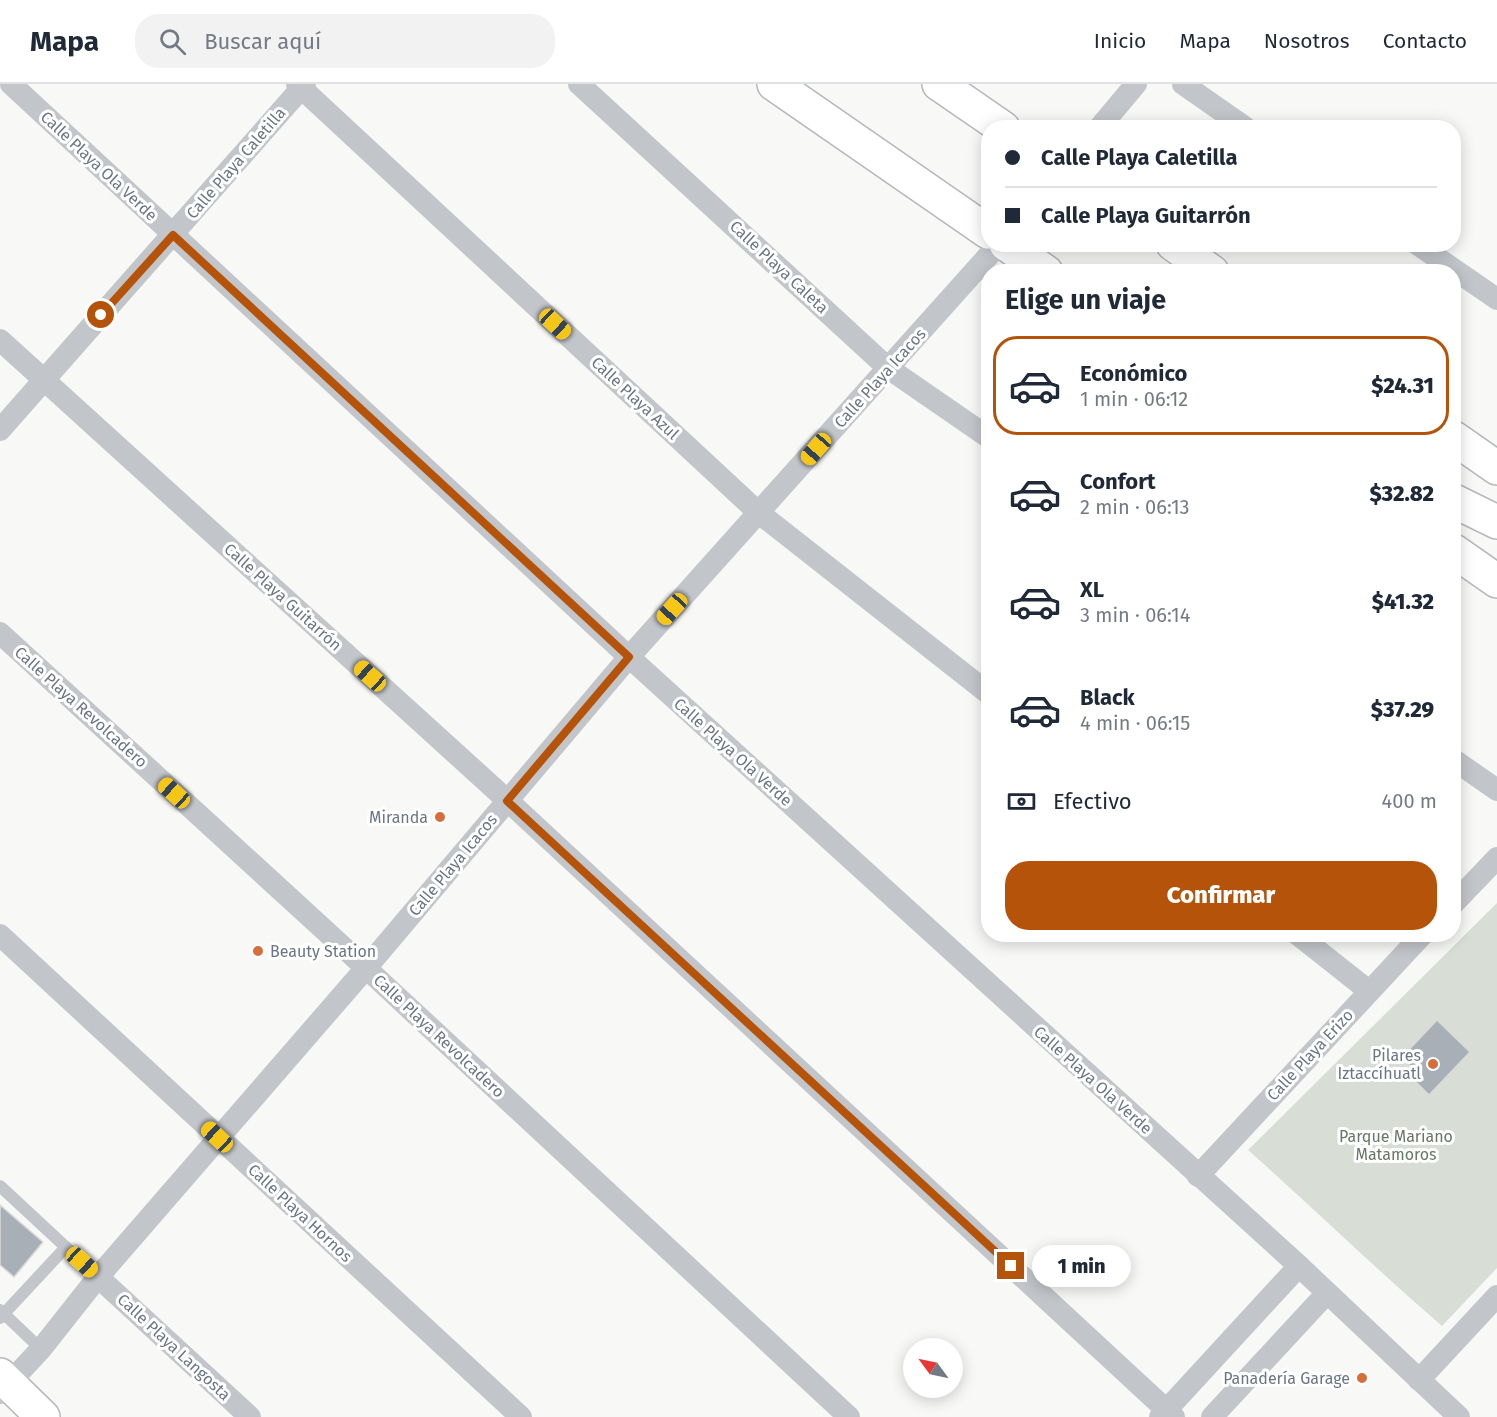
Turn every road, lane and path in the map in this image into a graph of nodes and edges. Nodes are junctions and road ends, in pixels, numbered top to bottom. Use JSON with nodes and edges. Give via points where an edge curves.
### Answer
{"nodes":[{"id":1,"x":11,"y":84,"type":"edge"},
{"id":2,"x":579,"y":84,"type":"edge"},
{"id":3,"x":774,"y":84,"type":"edge"},
{"id":4,"x":939,"y":84,"type":"edge"},
{"id":5,"x":1136,"y":84,"type":"edge"},
{"id":6,"x":1183,"y":84,"type":"edge"},
{"id":7,"x":301,"y":85,"type":"edge"},
{"id":8,"x":991,"y":120,"type":"edge"},
{"id":9,"x":1106,"y":120,"type":"edge"},
{"id":10,"x":1235,"y":120,"type":"edge"},
{"id":11,"x":981,"y":227,"type":"edge"},
{"id":12,"x":173,"y":235,"type":"junction"},
{"id":13,"x":992,"y":252,"type":"edge"},
{"id":14,"x":1017,"y":252,"type":"edge"},
{"id":15,"x":1184,"y":252,"type":"edge"},
{"id":16,"x":1429,"y":252,"type":"edge"},
{"id":17,"x":981,"y":264,"type":"edge"},
{"id":18,"x":981,"y":264,"type":"edge"},
{"id":19,"x":1035,"y":264,"type":"edge"},
{"id":20,"x":1201,"y":264,"type":"edge"},
{"id":21,"x":1446,"y":264,"type":"edge"},
{"id":22,"x":1461,"y":274,"type":"edge"},
{"id":23,"x":1497,"y":299,"type":"edge"},
{"id":24,"x":0,"y":340,"type":"edge"},
{"id":25,"x":888,"y":368,"type":"junction"},
{"id":26,"x":43,"y":380,"type":"junction"},
{"id":27,"x":0,"y":430,"type":"edge"},
{"id":28,"x":981,"y":432,"type":"edge"},
{"id":29,"x":1461,"y":443,"type":"edge"},
{"id":30,"x":1497,"y":468,"type":"edge"},
{"id":31,"x":1461,"y":504,"type":"edge"},
{"id":32,"x":759,"y":513,"type":"junction"},
{"id":33,"x":1497,"y":522,"type":"edge"},
{"id":34,"x":1461,"y":556,"type":"edge"},
{"id":35,"x":1497,"y":581,"type":"edge"},
{"id":36,"x":0,"y":633,"type":"edge"},
{"id":37,"x":629,"y":657,"type":"junction"},
{"id":38,"x":981,"y":687,"type":"edge"},
{"id":39,"x":1461,"y":765,"type":"edge"},
{"id":40,"x":1497,"y":790,"type":"edge"},
{"id":41,"x":507,"y":801,"type":"junction"},
{"id":42,"x":1497,"y":858,"type":"edge"},
{"id":43,"x":1461,"y":896,"type":"edge"},
{"id":44,"x":0,"y":935,"type":"edge"},
{"id":45,"x":1307,"y":942,"type":"edge"},
{"id":46,"x":1416,"y":942,"type":"edge"},
{"id":47,"x":366,"y":968,"type":"junction"},
{"id":48,"x":1369,"y":991,"type":"junction"},
{"id":49,"x":217,"y":1137,"type":"junction"},
{"id":50,"x":1198,"y":1176,"type":"junction"},
{"id":51,"x":0,"y":1186,"type":"edge"},
{"id":52,"x":66,"y":1247,"type":"junction"},
{"id":53,"x":1299,"y":1266,"type":"junction"},
{"id":54,"x":98,"y":1277,"type":"junction"},
{"id":55,"x":1327,"y":1293,"type":"junction"},
{"id":56,"x":1497,"y":1296,"type":"edge"},
{"id":57,"x":1,"y":1314,"type":"edge"},
{"id":58,"x":41,"y":1349,"type":"junction"},
{"id":59,"x":1419,"y":1380,"type":"junction"},
{"id":60,"x":3,"y":1384,"type":"edge"},
{"id":61,"x":1167,"y":1415,"type":"edge"},
{"id":62,"x":43,"y":1417,"type":"edge"},
{"id":63,"x":250,"y":1417,"type":"edge"},
{"id":64,"x":521,"y":1417,"type":"edge"},
{"id":65,"x":849,"y":1417,"type":"edge"},
{"id":66,"x":1212,"y":1417,"type":"edge"},
{"id":67,"x":1459,"y":1417,"type":"edge"}],
"edges":[{"from":1,"to":12,"type":"street","name":"Calle Playa Ola Verde"},
{"from":2,"to":25,"type":"street","name":"Calle Playa Caleta"},
{"from":3,"to":11,"type":"main road"},
{"from":4,"to":8,"type":"main road"},
{"from":5,"to":9,"type":"street"},
{"from":6,"to":10,"type":"street"},
{"from":7,"to":12,"type":"street","name":"Calle Playa Caletilla"},
{"from":7,"to":32,"type":"street","name":"Calle Playa Azul"},
{"from":12,"to":26,"type":"street","name":"Calle Playa Caletilla"},
{"from":12,"to":37,"type":"street","name":"Calle Playa Ola Verde"},
{"from":13,"to":18,"type":"street","name":"Calle Playa Icacos"},
{"from":14,"to":19,"type":"main road"},
{"from":15,"to":20,"type":"main road"},
{"from":16,"to":21,"type":"street"},
{"from":17,"to":25,"type":"street","name":"Calle Playa Icacos"},
{"from":22,"to":23,"type":"street"},
{"from":24,"to":26,"type":"street","name":"Calle Playa Guitarrón"},
{"from":25,"to":28,"type":"street","name":"Calle Playa Caleta"},
{"from":25,"to":32,"type":"street","name":"Calle Playa Icacos"},
{"from":26,"to":27,"type":"street","name":"Calle Playa Caletilla"},
{"from":26,"to":41,"type":"street","name":"Calle Playa Guitarrón"},
{"from":29,"to":30,"type":"main road"},
{"from":31,"to":33,"type":"main road"},
{"from":32,"to":37,"type":"street","name":"Calle Playa Icacos"},
{"from":32,"to":38,"type":"street","name":"Calle Playa Azul"},
{"from":34,"to":35,"type":"main road"},
{"from":36,"to":47,"type":"street","name":"Calle Playa Revolcadero"},
{"from":37,"to":41,"type":"street","name":"Calle Playa Icacos"},
{"from":37,"to":50,"type":"street","name":"Calle Playa Ola Verde"},
{"from":39,"to":40,"type":"street"},
{"from":41,"to":47,"type":"street","name":"Calle Playa Icacos"},
{"from":41,"to":61,"type":"street","name":"Calle Playa Guitarrón"},
{"from":42,"to":43,"type":"street"},
{"from":44,"to":49,"type":"street","name":"Calle Playa Hornos"},
{"from":45,"to":48,"type":"street"},
{"from":46,"to":48,"type":"street","name":"Calle Playa Erizo"},
{"from":47,"to":49,"type":"street","name":"Calle Playa Icacos"},
{"from":47,"to":65,"type":"street","name":"Calle Playa Revolcadero"},
{"from":48,"to":50,"type":"street","name":"Calle Playa Erizo"},
{"from":49,"to":54,"type":"street","name":"Calle Playa Icacos"},
{"from":49,"to":64,"type":"street","name":"Calle Playa Hornos"},
{"from":50,"to":53,"type":"street","name":"Calle Playa Ola Verde"},
{"from":51,"to":52,"type":"lane"},
{"from":52,"to":54,"type":"lane"},
{"from":52,"to":57,"type":"lane"},
{"from":53,"to":55,"type":"street","name":"Calle Playa Ola Verde"},
{"from":53,"to":61,"type":"street"},
{"from":54,"to":58,"type":"street","name":"Calle Playa Icacos"},
{"from":54,"to":63,"type":"street","name":"Calle Playa Langosta"},
{"from":55,"to":59,"type":"street","name":"Calle Playa Ola Verde"},
{"from":55,"to":66,"type":"street"},
{"from":56,"to":59,"type":"street"},
{"from":57,"to":58,"type":"lane"},
{"from":58,"to":60,"type":"street","name":"Calle Playa Icacos"},
{"from":59,"to":67,"type":"street","name":"Calle Playa Ola Verde"},
{"from":60,"to":62,"type":"main road"}]}
